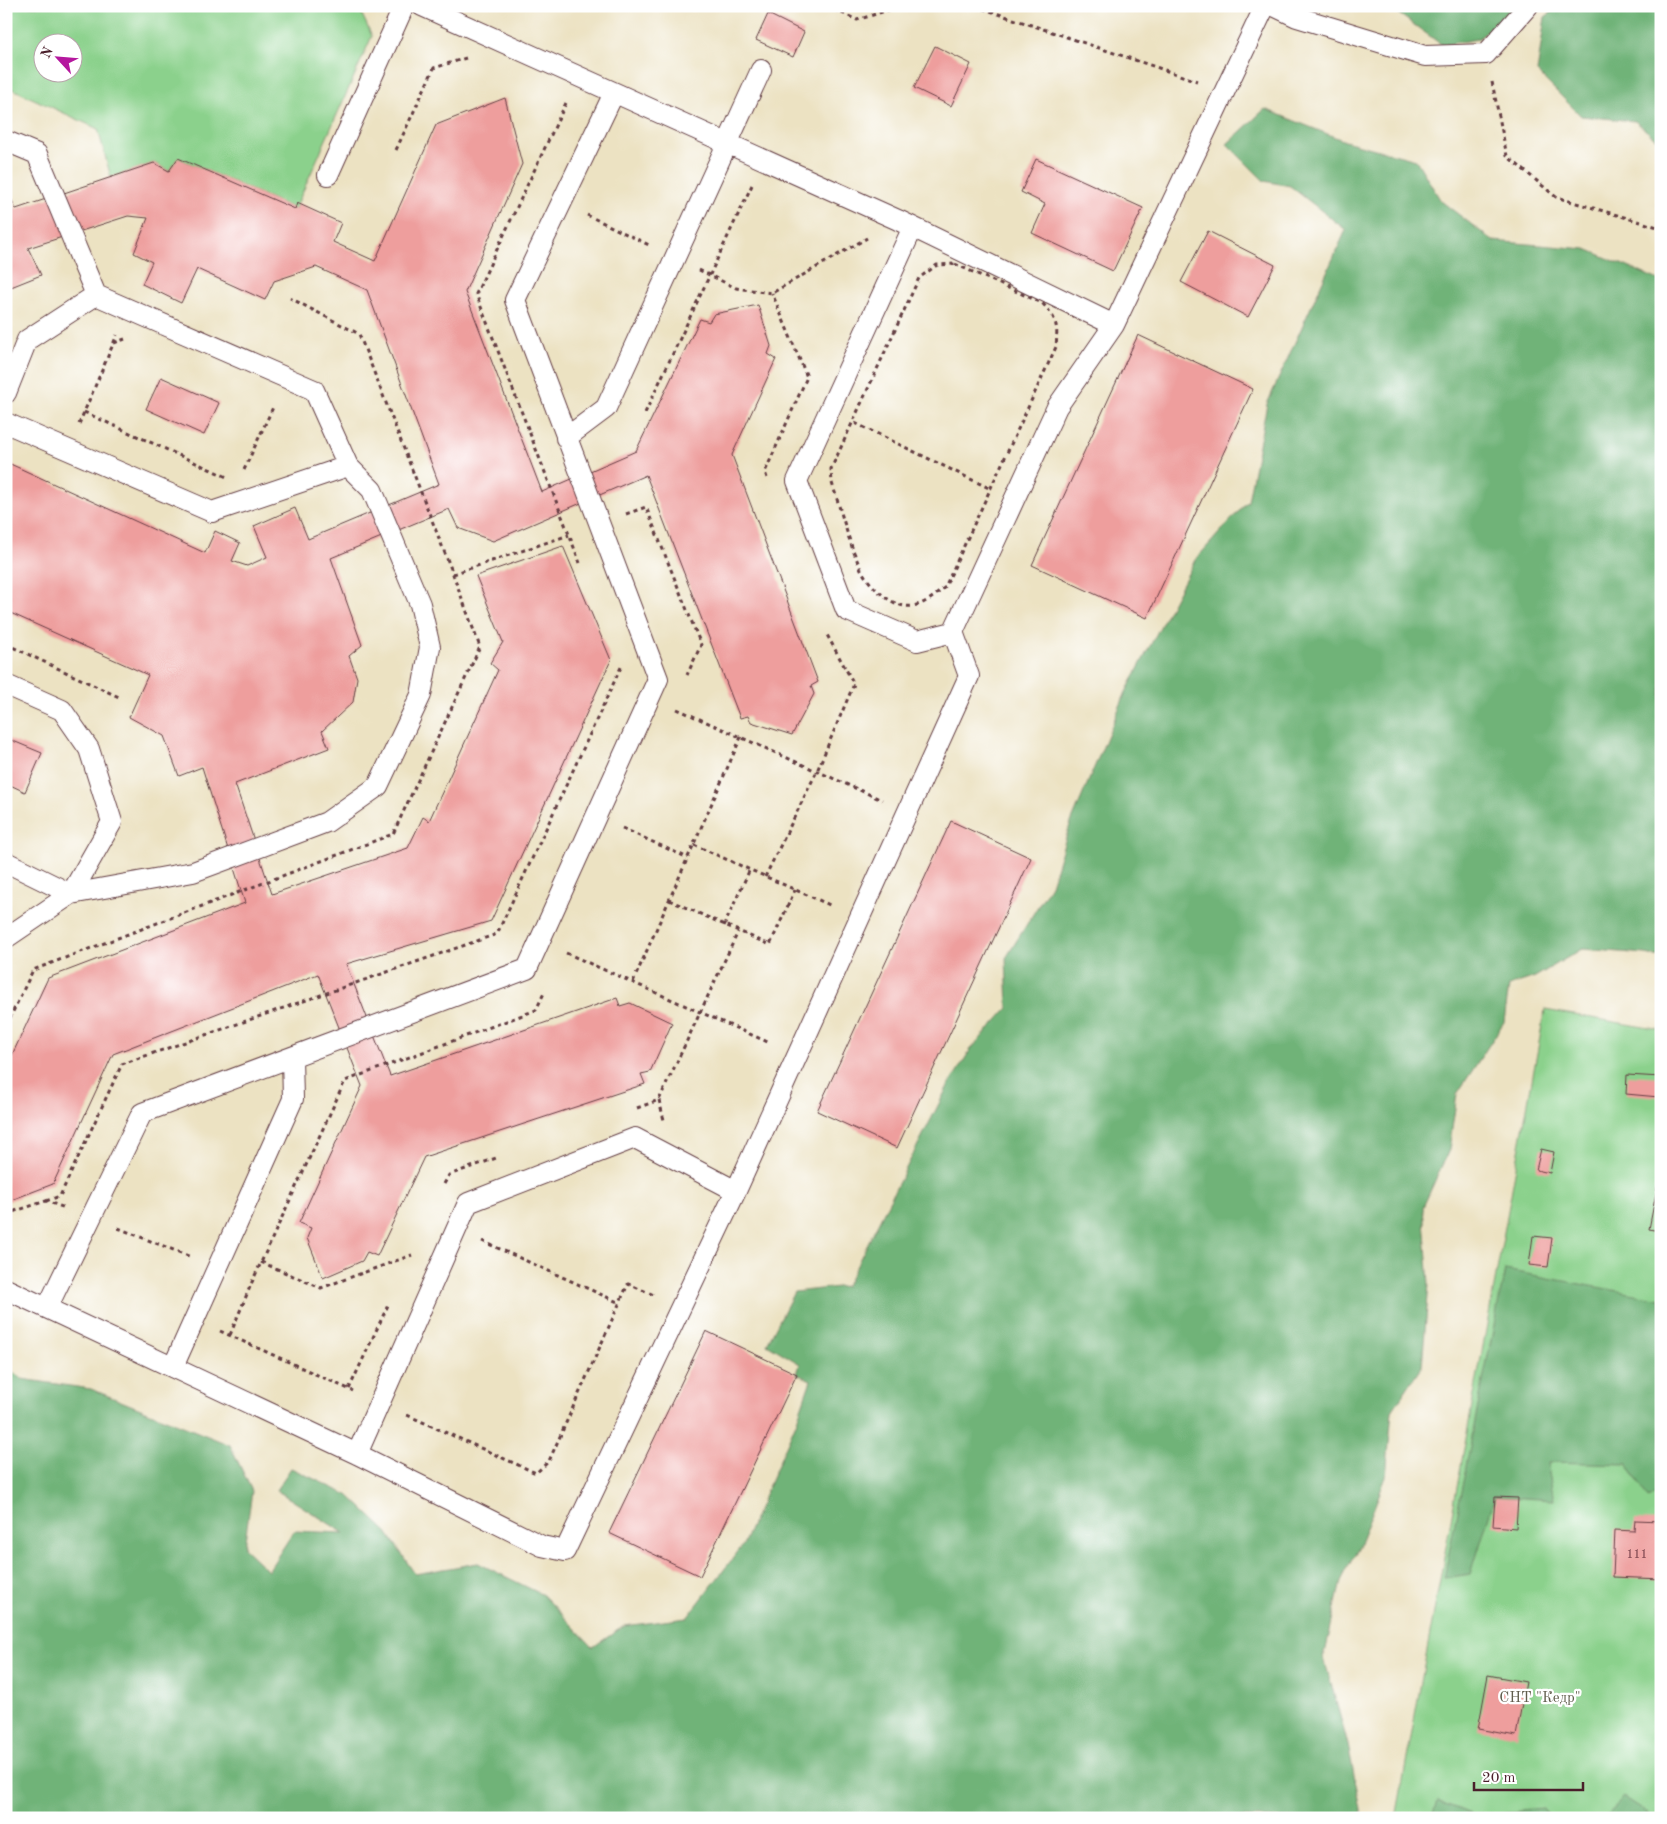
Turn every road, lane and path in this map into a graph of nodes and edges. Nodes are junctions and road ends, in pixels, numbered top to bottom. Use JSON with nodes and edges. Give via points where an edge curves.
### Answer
{"nodes":[{"id":1,"x":404,"y":6,"type":"edge"},
{"id":2,"x":422,"y":6,"type":"edge"},
{"id":3,"x":827,"y":6,"type":"edge"},
{"id":4,"x":901,"y":6,"type":"edge"},
{"id":5,"x":975,"y":6,"type":"edge"},
{"id":6,"x":1265,"y":6,"type":"edge"},
{"id":7,"x":1274,"y":6,"type":"edge"},
{"id":8,"x":1528,"y":6,"type":"edge"},
{"id":9,"x":1486,"y":54,"type":"junction"},
{"id":10,"x":476,"y":62,"type":"dead end"},
{"id":11,"x":761,"y":70,"type":"dead end"},
{"id":12,"x":1226,"y":91,"type":"junction"},
{"id":13,"x":614,"y":93,"type":"junction"},
{"id":14,"x":558,"y":99,"type":"dead end"},
{"id":15,"x":601,"y":118,"type":"junction"},
{"id":16,"x":6,"y":141,"type":"edge"},
{"id":17,"x":728,"y":144,"type":"junction"},
{"id":18,"x":396,"y":150,"type":"dead end"},
{"id":19,"x":328,"y":175,"type":"dead end"},
{"id":20,"x":761,"y":182,"type":"dead end"},
{"id":21,"x":905,"y":224,"type":"junction"},
{"id":22,"x":1661,"y":228,"type":"edge"},
{"id":23,"x":772,"y":293,"type":"dead end"},
{"id":24,"x":96,"y":295,"type":"junction"},
{"id":25,"x":290,"y":298,"type":"dead end"},
{"id":26,"x":128,"y":309,"type":"junction"},
{"id":27,"x":1114,"y":325,"type":"junction"},
{"id":28,"x":286,"y":378,"type":"junction"},
{"id":29,"x":6,"y":393,"type":"edge"},
{"id":30,"x":798,"y":396,"type":"dead end"},
{"id":31,"x":829,"y":411,"type":"junction"},
{"id":32,"x":84,"y":412,"type":"junction"},
{"id":33,"x":645,"y":413,"type":"dead end"},
{"id":34,"x":852,"y":422,"type":"junction"},
{"id":35,"x":6,"y":423,"type":"edge"},
{"id":36,"x":566,"y":438,"type":"junction"},
{"id":37,"x":68,"y":449,"type":"junction"},
{"id":38,"x":348,"y":466,"type":"junction"},
{"id":39,"x":239,"y":482,"type":"junction"},
{"id":40,"x":990,"y":489,"type":"junction"},
{"id":41,"x":1014,"y":500,"type":"junction"},
{"id":42,"x":227,"y":506,"type":"junction"},
{"id":43,"x":599,"y":525,"type":"junction"},
{"id":44,"x":569,"y":535,"type":"junction"},
{"id":45,"x":584,"y":572,"type":"dead end"},
{"id":46,"x":453,"y":574,"type":"junction"},
{"id":47,"x":824,"y":629,"type":"dead end"},
{"id":48,"x":953,"y":632,"type":"junction"},
{"id":49,"x":6,"y":644,"type":"edge"},
{"id":50,"x":623,"y":664,"type":"dead end"},
{"id":51,"x":685,"y":680,"type":"dead end"},
{"id":52,"x":6,"y":685,"type":"edge"},
{"id":53,"x":650,"y":697,"type":"junction"},
{"id":54,"x":121,"y":698,"type":"dead end"},
{"id":55,"x":742,"y":737,"type":"junction"},
{"id":56,"x":817,"y":771,"type":"junction"},
{"id":57,"x":887,"y":802,"type":"dead end"},
{"id":58,"x":596,"y":817,"type":"junction"},
{"id":59,"x":694,"y":845,"type":"junction"},
{"id":60,"x":688,"y":858,"type":"junction"},
{"id":61,"x":6,"y":862,"type":"edge"},
{"id":62,"x":750,"y":869,"type":"junction"},
{"id":63,"x":766,"y":876,"type":"junction"},
{"id":64,"x":795,"y":890,"type":"junction"},
{"id":65,"x":71,"y":894,"type":"junction"},
{"id":66,"x":669,"y":900,"type":"junction"},
{"id":67,"x":838,"y":909,"type":"dead end"},
{"id":68,"x":724,"y":926,"type":"junction"},
{"id":69,"x":6,"y":938,"type":"edge"},
{"id":70,"x":540,"y":941,"type":"junction"},
{"id":71,"x":633,"y":982,"type":"junction"},
{"id":72,"x":548,"y":985,"type":"dead end"},
{"id":73,"x":6,"y":1026,"type":"edge"},
{"id":74,"x":797,"y":1055,"type":"junction"},
{"id":75,"x":292,"y":1057,"type":"junction"},
{"id":76,"x":659,"y":1100,"type":"dead end"},
{"id":77,"x":665,"y":1124,"type":"dead end"},
{"id":78,"x":736,"y":1191,"type":"junction"},
{"id":79,"x":46,"y":1202,"type":"junction"},
{"id":80,"x":6,"y":1214,"type":"edge"},
{"id":81,"x":91,"y":1217,"type":"junction"},
{"id":82,"x":486,"y":1233,"type":"dead end"},
{"id":83,"x":482,"y":1241,"type":"junction"},
{"id":84,"x":478,"y":1249,"type":"dead end"},
{"id":85,"x":412,"y":1255,"type":"dead end"},
{"id":86,"x":261,"y":1262,"type":"junction"},
{"id":87,"x":217,"y":1268,"type":"junction"},
{"id":88,"x":252,"y":1282,"type":"junction"},
{"id":89,"x":6,"y":1289,"type":"edge"},
{"id":90,"x":659,"y":1296,"type":"dead end"},
{"id":91,"x":620,"y":1303,"type":"junction"},
{"id":92,"x":47,"y":1308,"type":"junction"},
{"id":93,"x":193,"y":1321,"type":"junction"},
{"id":94,"x":230,"y":1335,"type":"junction"},
{"id":95,"x":173,"y":1367,"type":"junction"},
{"id":96,"x":379,"y":1402,"type":"junction"},
{"id":97,"x":408,"y":1407,"type":"dead end"},
{"id":98,"x":409,"y":1415,"type":"junction"},
{"id":99,"x":357,"y":1454,"type":"junction"}],
"edges":[{"from":1,"to":19,"type":"lane"},
{"from":2,"to":13,"type":"lane"},
{"from":3,"to":4,"type":"path","via":[[857,20]]},
{"from":5,"to":12,"type":"path"},
{"from":6,"to":12,"type":"lane"},
{"from":7,"to":9,"type":"lane","via":[[1297,17],[1425,56]]},
{"from":8,"to":9,"type":"lane"},
{"from":9,"to":22,"type":"path","via":[[1506,156],[1556,197]]},
{"from":10,"to":18,"type":"path","via":[[466,58],[434,68]]},
{"from":11,"to":17,"type":"lane"},
{"from":12,"to":27,"type":"lane"},
{"from":13,"to":15,"type":"lane"},
{"from":13,"to":17,"type":"lane"},
{"from":14,"to":15,"type":"path"},
{"from":15,"to":36,"type":"lane","via":[[515,300]]},
{"from":16,"to":24,"type":"lane","via":[[37,154]]},
{"from":17,"to":21,"type":"lane"},
{"from":17,"to":36,"type":"lane","via":[[606,408]]},
{"from":20,"to":33,"type":"path","via":[[753,184]]},
{"from":21,"to":23,"type":"path"},
{"from":21,"to":27,"type":"lane"},
{"from":21,"to":31,"type":"lane"},
{"from":24,"to":26,"type":"lane"},
{"from":24,"to":29,"type":"lane","via":[[27,340]]},
{"from":25,"to":46,"type":"path","via":[[358,334]]},
{"from":26,"to":28,"type":"lane"},
{"from":26,"to":32,"type":"path"},
{"from":27,"to":41,"type":"lane","via":[[1057,407]]},
{"from":28,"to":38,"type":"lane","via":[[314,390]]},
{"from":28,"to":39,"type":"path"},
{"from":30,"to":31,"type":"path"},
{"from":31,"to":34,"type":"path"},
{"from":31,"to":48,"type":"lane","via":[[797,481],[846,610],[917,641]]},
{"from":32,"to":37,"type":"path"},
{"from":32,"to":39,"type":"path"},
{"from":34,"to":40,"type":"path"},
{"from":34,"to":40,"type":"path","via":[[831,469],[832,483],[860,568],[874,586],[904,606],[934,598],[945,587]]},
{"from":34,"to":40,"type":"path","via":[[918,278],[937,265],[955,264],[1042,303],[1053,314],[1058,331],[1056,347]]},
{"from":35,"to":37,"type":"lane"},
{"from":36,"to":43,"type":"lane"},
{"from":37,"to":42,"type":"lane","via":[[212,512]]},
{"from":38,"to":42,"type":"lane"},
{"from":38,"to":65,"type":"lane","via":[[372,490],[420,604],[430,646],[421,696],[378,786],[327,822],[193,872]]},
{"from":39,"to":42,"type":"path"},
{"from":40,"to":41,"type":"path"},
{"from":41,"to":48,"type":"lane"},
{"from":43,"to":44,"type":"path"},
{"from":43,"to":51,"type":"path","via":[[646,506],[701,645]]},
{"from":43,"to":53,"type":"lane","via":[[658,679]]},
{"from":44,"to":45,"type":"path"},
{"from":44,"to":46,"type":"path"},
{"from":46,"to":73,"type":"path","via":[[480,647],[393,834],[33,970]]},
{"from":47,"to":56,"type":"path","via":[[854,684]]},
{"from":48,"to":74,"type":"lane","via":[[969,676]]},
{"from":49,"to":54,"type":"path"},
{"from":50,"to":79,"type":"path","via":[[497,934],[122,1064],[60,1196]]},
{"from":52,"to":65,"type":"lane","via":[[62,710],[89,749],[112,822]]},
{"from":53,"to":55,"type":"path"},
{"from":53,"to":58,"type":"lane"},
{"from":55,"to":56,"type":"path"},
{"from":55,"to":59,"type":"path"},
{"from":56,"to":57,"type":"path"},
{"from":56,"to":63,"type":"path"},
{"from":58,"to":60,"type":"path"},
{"from":58,"to":70,"type":"lane"},
{"from":59,"to":60,"type":"path"},
{"from":59,"to":62,"type":"path"},
{"from":60,"to":66,"type":"path"},
{"from":61,"to":65,"type":"lane"},
{"from":62,"to":63,"type":"path"},
{"from":62,"to":68,"type":"path"},
{"from":63,"to":64,"type":"path"},
{"from":64,"to":67,"type":"path"},
{"from":64,"to":68,"type":"path","via":[[770,945]]},
{"from":65,"to":69,"type":"lane"},
{"from":66,"to":68,"type":"path"},
{"from":66,"to":71,"type":"path"},
{"from":70,"to":71,"type":"path"},
{"from":70,"to":75,"type":"lane","via":[[527,969]]},
{"from":71,"to":74,"type":"path"},
{"from":72,"to":86,"type":"path","via":[[536,1010],[345,1081]]},
{"from":74,"to":78,"type":"lane"},
{"from":75,"to":81,"type":"lane","via":[[142,1114]]},
{"from":75,"to":87,"type":"lane","via":[[293,1099]]},
{"from":76,"to":77,"type":"path"},
{"from":78,"to":96,"type":"lane","via":[[635,1138],[468,1203]]},
{"from":78,"to":99,"type":"lane","via":[[565,1551],[542,1546]]},
{"from":79,"to":80,"type":"path"},
{"from":79,"to":81,"type":"path"},
{"from":81,"to":87,"type":"path"},
{"from":81,"to":92,"type":"lane"},
{"from":82,"to":83,"type":"path"},
{"from":83,"to":84,"type":"path"},
{"from":83,"to":91,"type":"path"},
{"from":85,"to":86,"type":"path","via":[[321,1288]]},
{"from":86,"to":88,"type":"path"},
{"from":87,"to":88,"type":"path"},
{"from":87,"to":93,"type":"lane"},
{"from":88,"to":94,"type":"path"},
{"from":89,"to":92,"type":"lane"},
{"from":90,"to":91,"type":"path","via":[[628,1284]]},
{"from":91,"to":98,"type":"path","via":[[549,1461],[536,1473]]},
{"from":92,"to":95,"type":"lane"},
{"from":93,"to":94,"type":"path"},
{"from":93,"to":95,"type":"lane"},
{"from":94,"to":96,"type":"path"},
{"from":95,"to":99,"type":"lane"},
{"from":96,"to":98,"type":"path"},
{"from":96,"to":99,"type":"lane"},
{"from":97,"to":98,"type":"path"}]}
